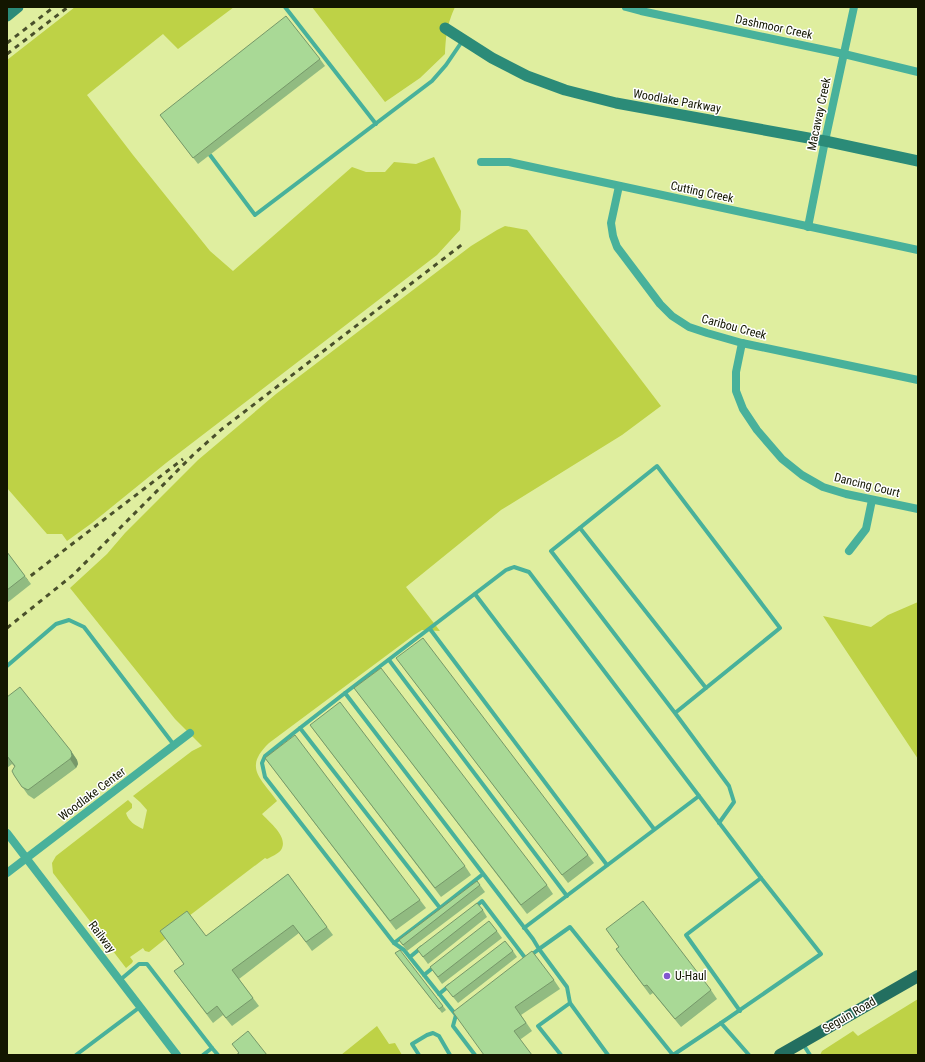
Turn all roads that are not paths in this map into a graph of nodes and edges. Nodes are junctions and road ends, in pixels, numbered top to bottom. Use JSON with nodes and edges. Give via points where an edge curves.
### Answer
{"nodes":[{"id":1,"x":18,"y":7,"type":"edge"},
{"id":2,"x":285,"y":7,"type":"edge"},
{"id":3,"x":626,"y":7,"type":"edge"},
{"id":4,"x":854,"y":7,"type":"edge"},
{"id":5,"x":7,"y":16,"type":"edge"},
{"id":6,"x":445,"y":28,"type":"dead end"},
{"id":7,"x":463,"y":40,"type":"junction"},
{"id":8,"x":844,"y":54,"type":"junction"},
{"id":9,"x":918,"y":72,"type":"edge"},
{"id":10,"x":376,"y":124,"type":"junction"},
{"id":11,"x":825,"y":141,"type":"junction"},
{"id":12,"x":210,"y":155,"type":"dead end"},
{"id":13,"x":918,"y":161,"type":"edge"},
{"id":14,"x":481,"y":162,"type":"dead end"},
{"id":15,"x":619,"y":186,"type":"junction"},
{"id":16,"x":808,"y":227,"type":"junction"},
{"id":17,"x":918,"y":250,"type":"edge"},
{"id":18,"x":742,"y":343,"type":"junction"},
{"id":19,"x":918,"y":380,"type":"edge"},
{"id":20,"x":872,"y":500,"type":"junction"},
{"id":21,"x":918,"y":509,"type":"edge"},
{"id":22,"x":580,"y":528,"type":"junction"},
{"id":23,"x":849,"y":551,"type":"dead end"},
{"id":24,"x":475,"y":594,"type":"junction"},
{"id":25,"x":430,"y":629,"type":"junction"},
{"id":26,"x":389,"y":660,"type":"junction"},
{"id":27,"x":7,"y":666,"type":"edge"},
{"id":28,"x":706,"y":688,"type":"junction"},
{"id":29,"x":345,"y":693,"type":"junction"},
{"id":30,"x":675,"y":713,"type":"junction"},
{"id":31,"x":300,"y":728,"type":"junction"},
{"id":32,"x":190,"y":733,"type":"dead end"},
{"id":33,"x":174,"y":746,"type":"junction"},
{"id":34,"x":699,"y":796,"type":"junction"},
{"id":35,"x":719,"y":823,"type":"junction"},
{"id":36,"x":654,"y":829,"type":"junction"},
{"id":37,"x":7,"y":833,"type":"edge"},
{"id":38,"x":26,"y":858,"type":"junction"},
{"id":39,"x":607,"y":865,"type":"junction"},
{"id":40,"x":7,"y":873,"type":"edge"},
{"id":41,"x":483,"y":874,"type":"junction"},
{"id":42,"x":761,"y":878,"type":"junction"},
{"id":43,"x":567,"y":896,"type":"junction"},
{"id":44,"x":440,"y":908,"type":"junction"},
{"id":45,"x":470,"y":911,"type":"edge"},
{"id":46,"x":495,"y":918,"type":"junction"},
{"id":47,"x":489,"y":923,"type":"edge"},
{"id":48,"x":524,"y":928,"type":"junction"},
{"id":49,"x":510,"y":938,"type":"junction"},
{"id":50,"x":394,"y":943,"type":"junction"},
{"id":51,"x":428,"y":943,"type":"edge"},
{"id":52,"x":504,"y":943,"type":"edge"},
{"id":53,"x":539,"y":949,"type":"junction"},
{"id":54,"x":410,"y":957,"type":"junction"},
{"id":55,"x":526,"y":959,"type":"junction"},
{"id":56,"x":442,"y":961,"type":"edge"},
{"id":57,"x":520,"y":964,"type":"edge"},
{"id":58,"x":424,"y":975,"type":"junction"},
{"id":59,"x":918,"y":976,"type":"edge"},
{"id":60,"x":457,"y":980,"type":"edge"},
{"id":61,"x":120,"y":981,"type":"junction"},
{"id":62,"x":439,"y":994,"type":"junction"},
{"id":63,"x":570,"y":1003,"type":"junction"},
{"id":64,"x":140,"y":1007,"type":"junction"},
{"id":65,"x":461,"y":1010,"type":"edge"},
{"id":66,"x":740,"y":1011,"type":"junction"},
{"id":67,"x":456,"y":1015,"type":"junction"},
{"id":68,"x":721,"y":1023,"type":"junction"},
{"id":69,"x":801,"y":1042,"type":"junction"},
{"id":70,"x":212,"y":1048,"type":"junction"},
{"id":71,"x":76,"y":1055,"type":"edge"},
{"id":72,"x":177,"y":1055,"type":"edge"},
{"id":73,"x":203,"y":1055,"type":"edge"},
{"id":74,"x":218,"y":1055,"type":"edge"},
{"id":75,"x":419,"y":1055,"type":"edge"},
{"id":76,"x":450,"y":1055,"type":"edge"},
{"id":77,"x":475,"y":1055,"type":"edge"},
{"id":78,"x":561,"y":1055,"type":"edge"},
{"id":79,"x":608,"y":1055,"type":"edge"},
{"id":80,"x":749,"y":1055,"type":"edge"},
{"id":81,"x":780,"y":1055,"type":"edge"},
{"id":82,"x":810,"y":1055,"type":"edge"}],
"edges":[{"from":1,"to":5,"type":"street"},
{"from":2,"to":10,"type":"lane"},
{"from":3,"to":8,"type":"street","name":"Dashmoor Creek"},
{"from":4,"to":8,"type":"street","name":"Macaway Creek"},
{"from":6,"to":7,"type":"street","name":"Woodlake Parkway"},
{"from":7,"to":10,"type":"lane","via":[[432,81]]},
{"from":7,"to":11,"type":"street","name":"Woodlake Parkway","via":[[527,76],[565,90],[616,103]]},
{"from":8,"to":9,"type":"street","name":"Dashmoor Creek"},
{"from":8,"to":11,"type":"street","name":"Macaway Creek"},
{"from":10,"to":12,"type":"lane","via":[[255,215]]},
{"from":11,"to":13,"type":"street","name":"Woodlake Parkway"},
{"from":11,"to":16,"type":"street","name":"Macaway Creek"},
{"from":14,"to":15,"type":"street","name":"Cutting Creek","via":[[510,162]]},
{"from":15,"to":16,"type":"street","name":"Cutting Creek"},
{"from":15,"to":18,"type":"street","name":"Caribou Creek","via":[[611,223],[613,236],[617,247],[660,304],[689,327]]},
{"from":16,"to":17,"type":"street","name":"Cutting Creek"},
{"from":18,"to":19,"type":"street","name":"Caribou Creek"},
{"from":18,"to":20,"type":"street","name":"Dancing Court","via":[[736,372],[736,391],[743,409],[757,430],[782,459],[802,475],[824,487]]},
{"from":20,"to":21,"type":"street","name":"Dancing Court"},
{"from":20,"to":23,"type":"street","via":[[866,529]]},
{"from":22,"to":28,"type":"lane"},
{"from":22,"to":28,"type":"lane","via":[[657,466],[780,628]]},
{"from":22,"to":30,"type":"lane","via":[[551,551]]},
{"from":24,"to":25,"type":"lane"},
{"from":24,"to":34,"type":"lane","via":[[506,570],[514,567],[529,572]]},
{"from":24,"to":36,"type":"lane"},
{"from":25,"to":26,"type":"lane"},
{"from":25,"to":39,"type":"lane"},
{"from":26,"to":29,"type":"lane"},
{"from":26,"to":43,"type":"lane"},
{"from":27,"to":33,"type":"lane","via":[[56,624],[70,620],[84,627]]},
{"from":28,"to":30,"type":"lane"},
{"from":29,"to":31,"type":"lane"},
{"from":29,"to":41,"type":"lane"},
{"from":30,"to":35,"type":"lane","via":[[729,786],[734,802]]},
{"from":31,"to":44,"type":"lane"},
{"from":31,"to":50,"type":"lane","via":[[265,756],[262,764],[265,777]]},
{"from":32,"to":33,"type":"street","name":"Woodlake Center"},
{"from":33,"to":38,"type":"street","name":"Woodlake Center"},
{"from":34,"to":35,"type":"lane"},
{"from":34,"to":36,"type":"lane"},
{"from":35,"to":42,"type":"lane"},
{"from":36,"to":39,"type":"lane"},
{"from":37,"to":38,"type":"street","name":"Railway"},
{"from":38,"to":40,"type":"street","name":"Woodlake Center"},
{"from":38,"to":61,"type":"street","name":"Railway"},
{"from":39,"to":43,"type":"lane"},
{"from":41,"to":44,"type":"lane"},
{"from":41,"to":48,"type":"lane"},
{"from":42,"to":66,"type":"lane","via":[[686,935]]},
{"from":42,"to":66,"type":"lane","via":[[821,954]]},
{"from":43,"to":48,"type":"lane"},
{"from":44,"to":50,"type":"lane"},
{"from":45,"to":46,"type":"lane","via":[[482,901]]},
{"from":46,"to":47,"type":"lane"},
{"from":46,"to":49,"type":"lane"},
{"from":48,"to":53,"type":"lane"},
{"from":49,"to":52,"type":"lane"},
{"from":49,"to":55,"type":"lane"},
{"from":50,"to":54,"type":"lane"},
{"from":51,"to":54,"type":"lane"},
{"from":53,"to":55,"type":"lane"},
{"from":53,"to":63,"type":"lane","via":[[567,987]]},
{"from":53,"to":68,"type":"lane","via":[[570,927],[672,1055]]},
{"from":54,"to":58,"type":"lane"},
{"from":55,"to":57,"type":"lane"},
{"from":56,"to":58,"type":"lane"},
{"from":58,"to":62,"type":"lane"},
{"from":59,"to":69,"type":"main road","name":"Seguin Road"},
{"from":60,"to":62,"type":"lane"},
{"from":61,"to":64,"type":"street","name":"Railway"},
{"from":61,"to":70,"type":"lane","via":[[139,964],[147,964]]},
{"from":62,"to":67,"type":"lane"},
{"from":63,"to":78,"type":"lane","via":[[538,1026]]},
{"from":63,"to":79,"type":"lane"},
{"from":64,"to":71,"type":"lane"},
{"from":64,"to":72,"type":"street","name":"Railway"},
{"from":65,"to":67,"type":"lane"},
{"from":66,"to":68,"type":"lane"},
{"from":67,"to":77,"type":"lane","via":[[453,1026]]},
{"from":68,"to":80,"type":"lane"},
{"from":69,"to":81,"type":"main road","name":"Seguin Road"},
{"from":69,"to":82,"type":"lane"},
{"from":70,"to":73,"type":"lane"},
{"from":70,"to":74,"type":"lane"},
{"from":75,"to":76,"type":"lane","via":[[412,1044],[433,1033],[439,1036]]}]}
